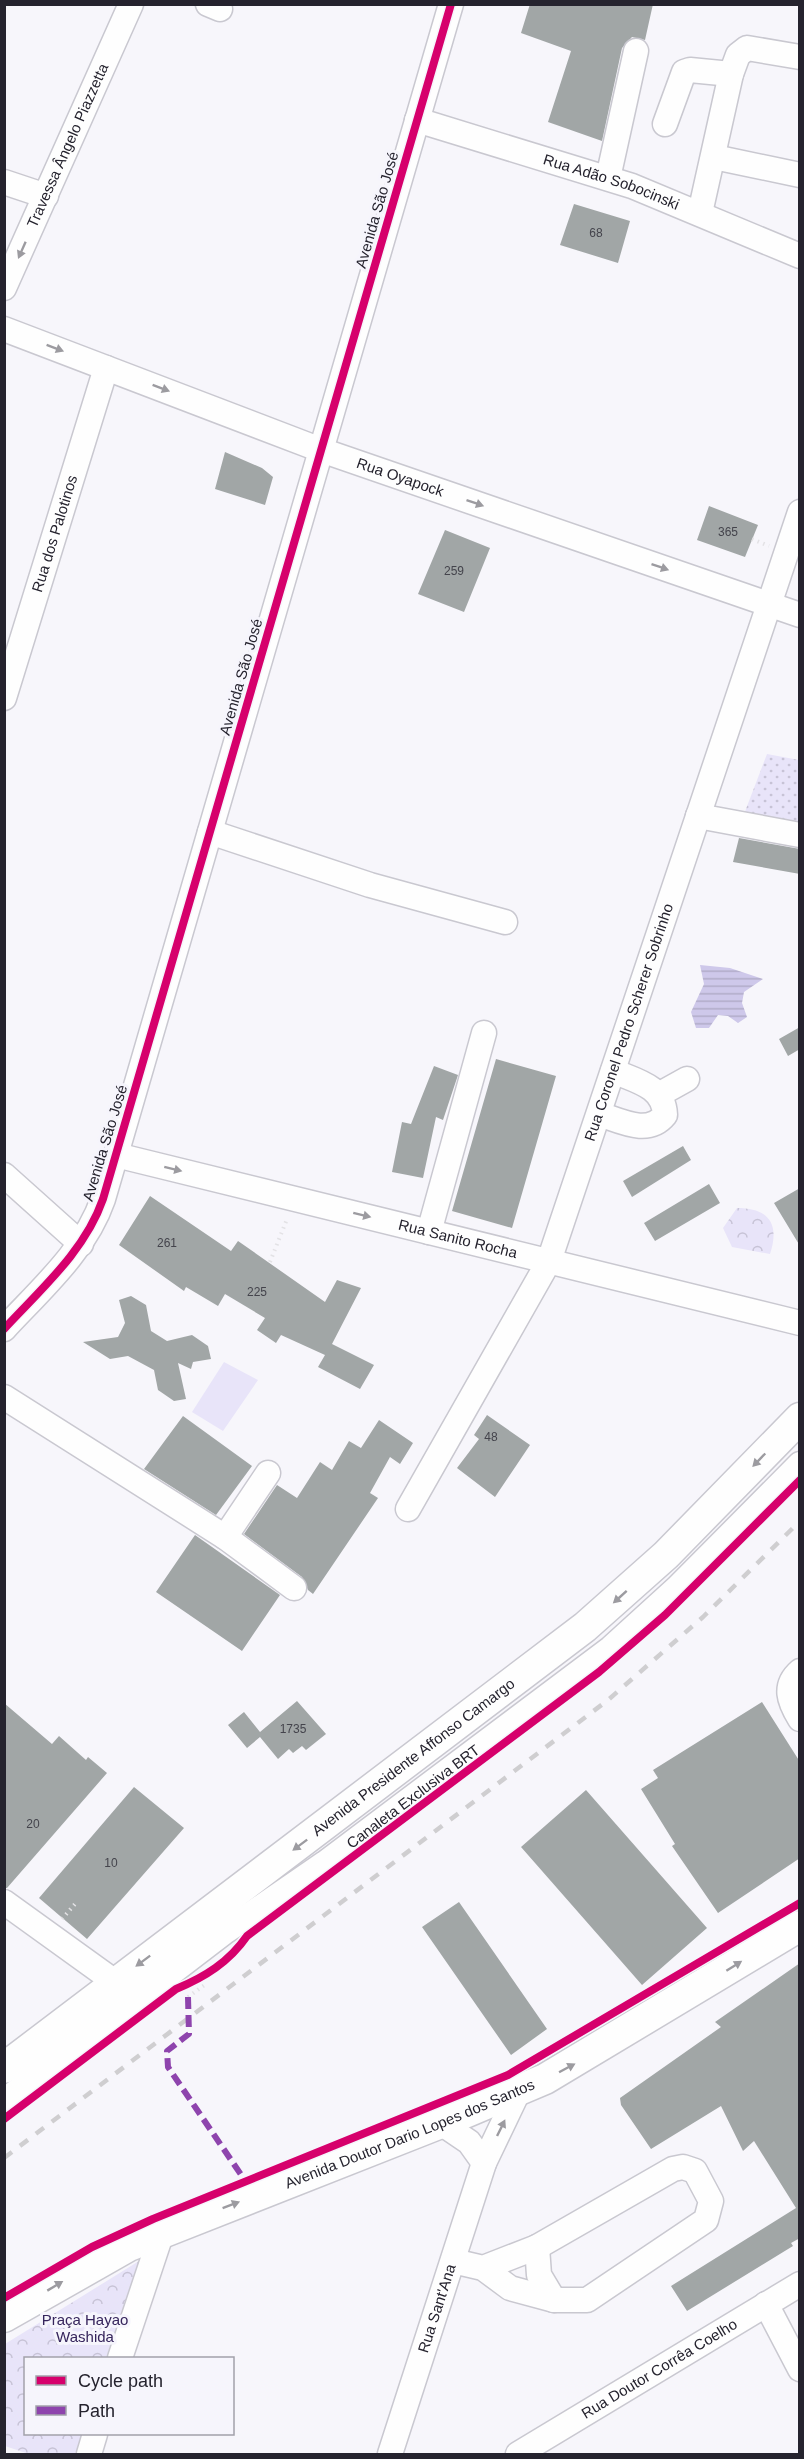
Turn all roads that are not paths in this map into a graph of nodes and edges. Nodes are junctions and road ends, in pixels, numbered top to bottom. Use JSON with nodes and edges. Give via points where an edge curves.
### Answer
{"nodes":[{"id":1,"x":131,"y":4,"type":"edge"},
{"id":2,"x":451,"y":4,"type":"edge"},
{"id":3,"x":636,"y":51,"type":"dead end"},
{"id":4,"x":800,"y":57,"type":"edge"},
{"id":5,"x":731,"y":74,"type":"junction"},
{"id":6,"x":417,"y":120,"type":"junction"},
{"id":7,"x":665,"y":124,"type":"dead end"},
{"id":8,"x":714,"y":158,"type":"junction"},
{"id":9,"x":800,"y":175,"type":"edge"},
{"id":10,"x":608,"y":178,"type":"junction"},
{"id":11,"x":4,"y":182,"type":"edge"},
{"id":12,"x":46,"y":196,"type":"junction"},
{"id":13,"x":700,"y":213,"type":"junction"},
{"id":14,"x":800,"y":256,"type":"edge"},
{"id":15,"x":4,"y":288,"type":"edge"},
{"id":16,"x":4,"y":329,"type":"edge"},
{"id":17,"x":106,"y":368,"type":"junction"},
{"id":18,"x":321,"y":450,"type":"junction"},
{"id":19,"x":800,"y":512,"type":"edge"},
{"id":20,"x":769,"y":604,"type":"junction"},
{"id":21,"x":800,"y":615,"type":"edge"},
{"id":22,"x":4,"y":698,"type":"edge"},
{"id":23,"x":698,"y":816,"type":"junction"},
{"id":24,"x":210,"y":832,"type":"junction"},
{"id":25,"x":800,"y":836,"type":"edge"},
{"id":26,"x":505,"y":922,"type":"dead end"},
{"id":27,"x":484,"y":1033,"type":"dead end"},
{"id":28,"x":613,"y":1071,"type":"junction"},
{"id":29,"x":687,"y":1079,"type":"dead end"},
{"id":30,"x":660,"y":1094,"type":"junction"},
{"id":31,"x":599,"y":1114,"type":"junction"},
{"id":32,"x":116,"y":1155,"type":"junction"},
{"id":33,"x":4,"y":1174,"type":"edge"},
{"id":34,"x":429,"y":1232,"type":"junction"},
{"id":35,"x":81,"y":1244,"type":"junction"},
{"id":36,"x":549,"y":1261,"type":"junction"},
{"id":37,"x":800,"y":1323,"type":"edge"},
{"id":38,"x":4,"y":1329,"type":"edge"},
{"id":39,"x":4,"y":1397,"type":"edge"},
{"id":40,"x":800,"y":1418,"type":"edge"},
{"id":41,"x":800,"y":1464,"type":"edge"},
{"id":42,"x":268,"y":1473,"type":"dead end"},
{"id":43,"x":408,"y":1509,"type":"dead end"},
{"id":44,"x":225,"y":1537,"type":"junction"},
{"id":45,"x":294,"y":1588,"type":"dead end"},
{"id":46,"x":800,"y":1671,"type":"edge"},
{"id":47,"x":800,"y":1719,"type":"edge"},
{"id":48,"x":4,"y":1902,"type":"edge"},
{"id":49,"x":800,"y":1926,"type":"edge"},
{"id":50,"x":115,"y":1982,"type":"junction"},
{"id":51,"x":4,"y":2068,"type":"edge"},
{"id":52,"x":518,"y":2092,"type":"junction"},
{"id":53,"x":4,"y":2101,"type":"edge"},
{"id":54,"x":441,"y":2123,"type":"junction"},
{"id":55,"x":484,"y":2163,"type":"junction"},
{"id":56,"x":162,"y":2232,"type":"junction"},
{"id":57,"x":537,"y":2247,"type":"junction"},
{"id":58,"x":453,"y":2261,"type":"junction"},
{"id":59,"x":483,"y":2268,"type":"junction"},
{"id":60,"x":800,"y":2284,"type":"edge"},
{"id":61,"x":554,"y":2300,"type":"junction"},
{"id":62,"x":766,"y":2304,"type":"junction"},
{"id":63,"x":4,"y":2317,"type":"edge"},
{"id":64,"x":120,"y":2357,"type":"edge"},
{"id":65,"x":800,"y":2369,"type":"edge"},
{"id":66,"x":95,"y":2435,"type":"edge"},
{"id":67,"x":89,"y":2454,"type":"edge"},
{"id":68,"x":390,"y":2454,"type":"edge"},
{"id":69,"x":518,"y":2454,"type":"edge"}],
"edges":[{"from":1,"to":12,"type":"street","name":"Travessa Ângelo Piazzetta"},
{"from":2,"to":6,"type":"street","name":"Avenida São José"},
{"from":3,"to":10,"type":"street"},
{"from":4,"to":5,"type":"street","via":[[747,48],[738,55]]},
{"from":5,"to":7,"type":"street","via":[[684,72]]},
{"from":5,"to":8,"type":"street"},
{"from":6,"to":10,"type":"street","name":"Rua Adão Sobocinski"},
{"from":6,"to":18,"type":"street","name":"Avenida São José"},
{"from":8,"to":9,"type":"street"},
{"from":8,"to":13,"type":"street"},
{"from":10,"to":13,"type":"street","name":"Rua Adão Sobocinski"},
{"from":11,"to":12,"type":"street"},
{"from":12,"to":15,"type":"street","name":"Travessa Ângelo Piazzetta","one_way":true},
{"from":13,"to":14,"type":"street","name":"Rua Adão Sobocinski"},
{"from":16,"to":17,"type":"street","name":"Rua Oyapock","one_way":true},
{"from":17,"to":18,"type":"street","name":"Rua Oyapock","one_way":true},
{"from":17,"to":22,"type":"street","name":"Rua dos Palotinos"},
{"from":18,"to":20,"type":"street","name":"Rua Oyapock","one_way":true},
{"from":18,"to":24,"type":"street","name":"Avenida São José"},
{"from":19,"to":20,"type":"street","name":"Rua Coronel Pedro Scherer Sobrinho"},
{"from":20,"to":21,"type":"street","name":"Rua Oyapock"},
{"from":20,"to":23,"type":"street","name":"Rua Coronel Pedro Scherer Sobrinho"},
{"from":23,"to":25,"type":"street"},
{"from":23,"to":28,"type":"street","name":"Rua Coronel Pedro Scherer Sobrinho"},
{"from":24,"to":26,"type":"street","via":[[370,885]]},
{"from":24,"to":32,"type":"street","name":"Avenida São José"},
{"from":27,"to":34,"type":"street"},
{"from":28,"to":30,"type":"street"},
{"from":28,"to":31,"type":"street","name":"Rua Coronel Pedro Scherer Sobrinho"},
{"from":29,"to":30,"type":"street"},
{"from":30,"to":31,"type":"street","via":[[665,1115],[658,1124],[645,1127]]},
{"from":31,"to":36,"type":"street","name":"Rua Coronel Pedro Scherer Sobrinho"},
{"from":32,"to":34,"type":"street","name":"Rua Sanito Rocha","one_way":true},
{"from":32,"to":35,"type":"street","name":"Avenida São José","via":[[97,1217]]},
{"from":33,"to":35,"type":"street"},
{"from":34,"to":36,"type":"street","name":"Rua Sanito Rocha"},
{"from":35,"to":38,"type":"street","name":"Avenida São José"},
{"from":36,"to":37,"type":"street","name":"Rua Sanito Rocha"},
{"from":36,"to":43,"type":"street","name":"Rua Coronel Pedro Scherer Sobrinho"},
{"from":39,"to":44,"type":"street"},
{"from":40,"to":50,"type":"main road","name":"Avenida Presidente Affonso Camargo","one_way":true,"via":[[666,1555],[585,1627]]},
{"from":41,"to":53,"type":"street","name":"Canaleta Exclusiva BRT","via":[[677,1588],[611,1648],[325,1863],[226,1931]]},
{"from":42,"to":44,"type":"street"},
{"from":44,"to":45,"type":"street"},
{"from":46,"to":47,"type":"street","via":[[790,1680],[788,1695]]},
{"from":48,"to":50,"type":"street"},
{"from":52,"to":49,"type":"main road","name":"Avenida Doutor Dario Lopes dos Santos","one_way":true,"via":[[574,2064]]},
{"from":50,"to":51,"type":"main road","name":"Avenida Presidente Affonso Camargo"},
{"from":52,"to":54,"type":"main road","name":"Avenida Doutor Dario Lopes dos Santos"},
{"from":55,"to":52,"type":"street","name":"Rua Sant'Ana","one_way":true},
{"from":54,"to":55,"type":"street","via":[[469,2142]]},
{"from":56,"to":54,"type":"main road","name":"Avenida Doutor Dario Lopes dos Santos","one_way":true},
{"from":55,"to":58,"type":"street","name":"Rua Sant'Ana"},
{"from":63,"to":56,"type":"main road","name":"Avenida Doutor Dario Lopes dos Santos","one_way":true,"via":[[98,2262]]},
{"from":56,"to":64,"type":"street"},
{"from":57,"to":59,"type":"street"},
{"from":57,"to":61,"type":"street","via":[[539,2275]]},
{"from":57,"to":61,"type":"street","via":[[673,2169],[695,2171],[711,2201],[706,2220],[586,2300]]},
{"from":58,"to":59,"type":"street"},
{"from":58,"to":68,"type":"street","name":"Rua Sant'Ana"},
{"from":59,"to":61,"type":"street","via":[[510,2288]]},
{"from":60,"to":62,"type":"street","name":"Rua Doutor Corrêa Coelho"},
{"from":62,"to":65,"type":"street"},
{"from":62,"to":69,"type":"street","name":"Rua Doutor Corrêa Coelho"},
{"from":66,"to":67,"type":"street"}]}
